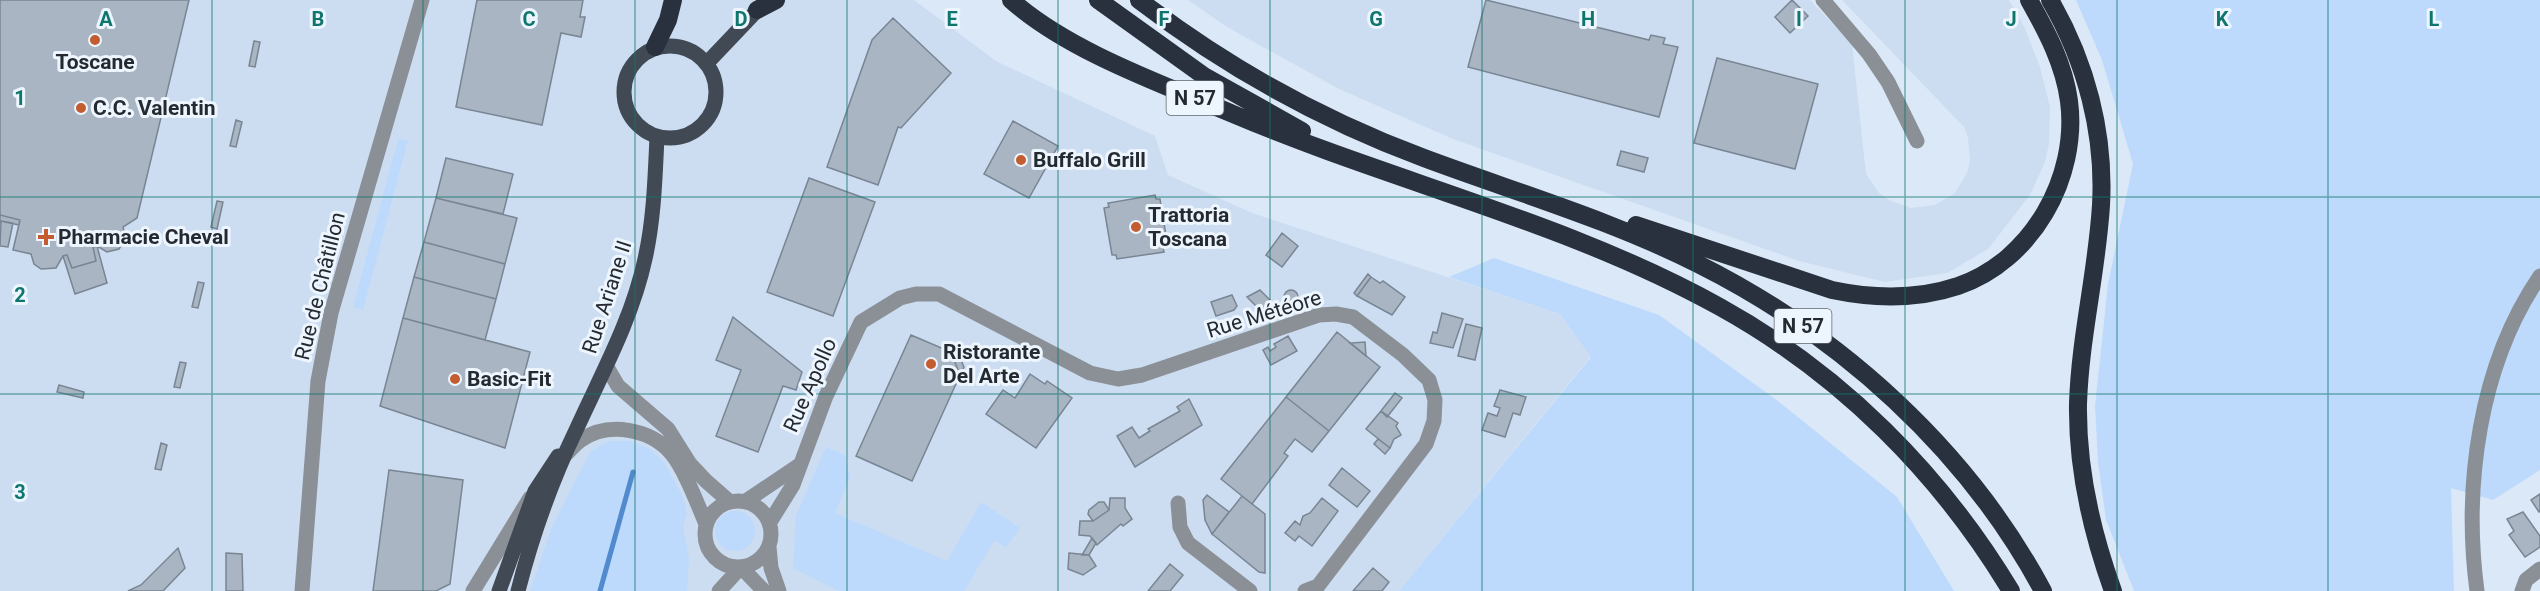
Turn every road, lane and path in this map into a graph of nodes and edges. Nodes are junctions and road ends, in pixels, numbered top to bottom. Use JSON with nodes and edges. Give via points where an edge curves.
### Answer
{"nodes":[{"id":1,"x":422,"y":0,"type":"edge"},
{"id":2,"x":673,"y":0,"type":"edge"},
{"id":3,"x":776,"y":0,"type":"edge"},
{"id":4,"x":1011,"y":0,"type":"edge"},
{"id":5,"x":1098,"y":0,"type":"edge"},
{"id":6,"x":1138,"y":0,"type":"edge"},
{"id":7,"x":1823,"y":0,"type":"edge"},
{"id":8,"x":2029,"y":0,"type":"edge"},
{"id":9,"x":2050,"y":0,"type":"edge"},
{"id":10,"x":762,"y":5,"type":"edge"},
{"id":11,"x":655,"y":47,"type":"junction"},
{"id":12,"x":706,"y":63,"type":"junction"},
{"id":13,"x":657,"y":136,"type":"junction"},
{"id":14,"x":1917,"y":141,"type":"dead end"},
{"id":15,"x":1391,"y":172,"type":"junction"},
{"id":16,"x":1477,"y":177,"type":"junction"},
{"id":17,"x":2540,"y":276,"type":"edge"},
{"id":18,"x":861,"y":322,"type":"joint"},
{"id":19,"x":607,"y":368,"type":"junction"},
{"id":20,"x":576,"y":429,"type":"junction"},
{"id":21,"x":564,"y":456,"type":"junction"},
{"id":22,"x":798,"y":466,"type":"junction"},
{"id":23,"x":535,"y":491,"type":"junction"},
{"id":24,"x":730,"y":501,"type":"junction"},
{"id":25,"x":746,"y":501,"type":"junction"},
{"id":26,"x":1178,"y":503,"type":"dead end"},
{"id":27,"x":770,"y":522,"type":"junction"},
{"id":28,"x":706,"y":524,"type":"junction"},
{"id":29,"x":769,"y":547,"type":"junction"},
{"id":30,"x":741,"y":567,"type":"junction"},
{"id":31,"x":2540,"y":569,"type":"edge"},
{"id":32,"x":302,"y":591,"type":"edge"},
{"id":33,"x":472,"y":591,"type":"edge"},
{"id":34,"x":499,"y":591,"type":"edge"},
{"id":35,"x":518,"y":591,"type":"edge"},
{"id":36,"x":719,"y":591,"type":"edge"},
{"id":37,"x":765,"y":591,"type":"edge"},
{"id":38,"x":779,"y":591,"type":"edge"},
{"id":39,"x":1250,"y":591,"type":"edge"},
{"id":40,"x":1305,"y":591,"type":"edge"},
{"id":41,"x":2011,"y":591,"type":"edge"},
{"id":42,"x":2043,"y":591,"type":"edge"},
{"id":43,"x":2113,"y":591,"type":"edge"},
{"id":44,"x":2477,"y":591,"type":"edge"},
{"id":45,"x":2522,"y":591,"type":"edge"}],
"edges":[{"from":1,"to":32,"type":"street","name":"Rue de Châtillon","via":[[331,313],[318,381]]},
{"from":2,"to":11,"type":"highway"},
{"from":3,"to":10,"type":"highway"},
{"from":4,"to":15,"type":"highway","number":"N 57","via":[[1068,39],[1154,81],[1329,153]]},
{"from":5,"to":15,"type":"highway","number":"N 57","via":[[1224,88],[1324,143]]},
{"from":6,"to":16,"type":"highway","number":"N 57","via":[[1213,52],[1325,116]]},
{"from":7,"to":14,"type":"street","via":[[1876,63]]},
{"from":8,"to":16,"type":"highway","via":[[2049,37],[2065,83],[2070,118],[2065,162],[2050,204],[2033,230],[1996,265],[1960,285],[1889,298],[1832,290],[1696,243]]},
{"from":9,"to":43,"type":"highway","via":[[2082,68],[2100,148],[2101,205],[2079,377],[2078,431],[2093,530]]},
{"from":10,"to":12,"type":"main road"},
{"from":11,"to":12,"type":"main road","via":[[675,45],[688,49]]},
{"from":11,"to":13,"type":"main road","via":[[631,65],[623,89],[632,118],[645,132]]},
{"from":12,"to":13,"type":"main road","via":[[717,92],[712,113],[688,134]]},
{"from":13,"to":19,"type":"main road","name":"Rue Ariane II","via":[[653,215],[645,260]]},
{"from":15,"to":41,"type":"highway","number":"N 57","via":[[1652,272],[1775,340],[1856,402],[1907,452],[1973,532]]},
{"from":16,"to":42,"type":"highway","number":"N 57","via":[[1616,228],[1696,263],[1775,307],[1819,337],[1887,393],[1954,463],[1994,514]]},
{"from":17,"to":44,"type":"street","via":[[2510,326],[2486,405],[2471,506]]},
{"from":18,"to":22,"type":"street","name":"Rue Apollo"},
{"from":18,"to":40,"type":"street","name":"Rue Météore","via":[[900,298],[939,294],[1090,373],[1118,378],[1142,375],[1319,315],[1353,317],[1429,380],[1435,400],[1434,421],[1426,444],[1318,586]]},
{"from":19,"to":20,"type":"main road","name":"Rue Ariane II"},
{"from":19,"to":24,"type":"street","via":[[618,386],[668,429],[690,464]]},
{"from":20,"to":21,"type":"main road","name":"Rue Ariane II"},
{"from":20,"to":23,"type":"main road","name":"Rue Ariane II"},
{"from":21,"to":28,"type":"street","via":[[582,439],[604,432],[638,432],[654,438],[672,454]]},
{"from":21,"to":35,"type":"main road","name":"Rue Ariane II"},
{"from":22,"to":25,"type":"street"},
{"from":22,"to":27,"type":"street","name":"Rue Apollo","via":[[793,485]]},
{"from":23,"to":33,"type":"street"},
{"from":23,"to":34,"type":"main road","name":"Rue Ariane II"},
{"from":24,"to":25,"type":"street"},
{"from":24,"to":28,"type":"street","via":[[715,510]]},
{"from":25,"to":27,"type":"street"},
{"from":26,"to":39,"type":"street","via":[[1180,526],[1188,543]]},
{"from":27,"to":29,"type":"street"},
{"from":28,"to":30,"type":"street","via":[[705,540],[712,555],[725,564]]},
{"from":29,"to":30,"type":"street","via":[[758,561]]},
{"from":29,"to":38,"type":"street"},
{"from":30,"to":36,"type":"street"},
{"from":30,"to":37,"type":"street"},
{"from":31,"to":45,"type":"street","via":[[2526,580]]}]}
